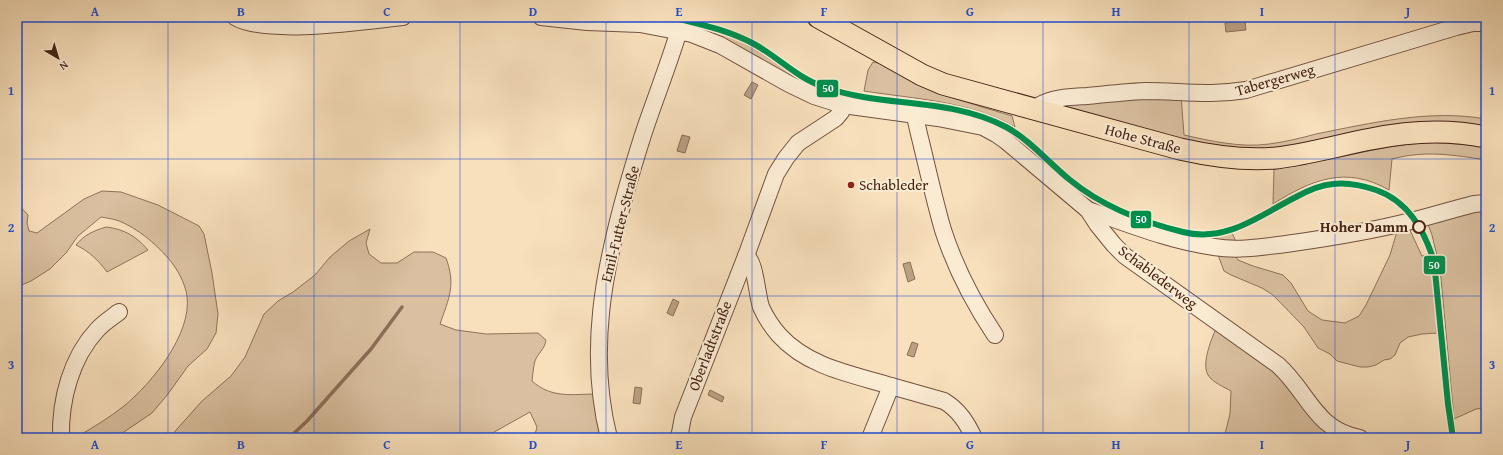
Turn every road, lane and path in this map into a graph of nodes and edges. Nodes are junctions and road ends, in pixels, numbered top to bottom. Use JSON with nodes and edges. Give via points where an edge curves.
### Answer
{"nodes":[{"id":1,"x":235,"y":17,"type":"edge"},
{"id":2,"x":403,"y":17,"type":"edge"},
{"id":3,"x":541,"y":17,"type":"edge"},
{"id":4,"x":818,"y":17,"type":"edge"},
{"id":5,"x":1486,"y":23,"type":"edge"},
{"id":6,"x":681,"y":24,"type":"edge"},
{"id":7,"x":842,"y":105,"type":"junction"},
{"id":8,"x":1038,"y":110,"type":"junction"},
{"id":9,"x":917,"y":115,"type":"junction"},
{"id":10,"x":1486,"y":136,"type":"edge"},
{"id":11,"x":1486,"y":203,"type":"edge"},
{"id":12,"x":1088,"y":210,"type":"junction"},
{"id":13,"x":746,"y":256,"type":"junction"},
{"id":14,"x":119,"y":312,"type":"dead end"},
{"id":15,"x":995,"y":335,"type":"dead end"},
{"id":16,"x":891,"y":386,"type":"junction"},
{"id":17,"x":62,"y":438,"type":"edge"},
{"id":18,"x":609,"y":438,"type":"edge"},
{"id":19,"x":679,"y":438,"type":"edge"},
{"id":20,"x":870,"y":438,"type":"edge"},
{"id":21,"x":974,"y":438,"type":"edge"},
{"id":22,"x":1360,"y":438,"type":"edge"}],
"edges":[{"from":1,"to":2,"type":"street","via":[[251,22],[288,26],[340,24]]},
{"from":3,"to":6,"type":"street","name":"Schablederweg","via":[[587,22]]},
{"from":4,"to":8,"type":"main road","name":"Hohe Straße","via":[[943,84]]},
{"from":5,"to":8,"type":"street","name":"Tabergerweg","via":[[1456,27],[1246,90],[1208,94],[1123,92],[1053,100],[1040,105]]},
{"from":6,"to":7,"type":"street","name":"Schablederweg","via":[[692,34],[720,45],[789,84]]},
{"from":6,"to":18,"type":"street","name":"Emil-Futter-Straße","via":[[646,126],[615,230],[606,274],[602,299],[599,362]]},
{"from":7,"to":9,"type":"street","name":"Schablederweg"},
{"from":7,"to":13,"type":"street","name":"Oberladtstraße","via":[[841,112],[836,118],[798,143],[786,158],[776,174]]},
{"from":8,"to":10,"type":"main road","name":"Hohe Straße","via":[[1180,149],[1242,159],[1290,156],[1414,132],[1453,132]]},
{"from":9,"to":12,"type":"street","name":"Schablederweg","via":[[983,127],[996,134],[1032,161]]},
{"from":9,"to":15,"type":"street","via":[[916,121],[943,230],[970,294]]},
{"from":11,"to":12,"type":"street","via":[[1391,226],[1273,246],[1230,249],[1214,248],[1169,237]]},
{"from":12,"to":22,"type":"street","name":"Schablederweg","via":[[1125,256],[1278,365],[1330,427]]},
{"from":13,"to":16,"type":"street","via":[[750,257],[752,262],[762,307],[778,334],[788,344],[816,362]]},
{"from":13,"to":19,"type":"street","name":"Oberladtstraße","via":[[683,417]]},
{"from":14,"to":17,"type":"street","via":[[98,328],[75,363],[64,397]]},
{"from":16,"to":20,"type":"street"},
{"from":16,"to":21,"type":"street","via":[[952,405],[966,422]]}]}
